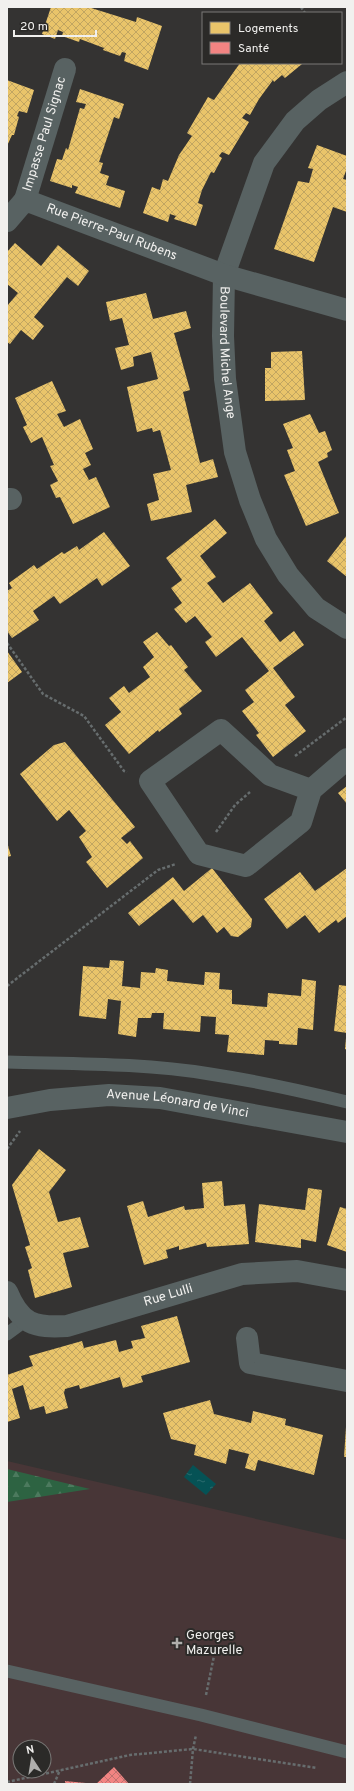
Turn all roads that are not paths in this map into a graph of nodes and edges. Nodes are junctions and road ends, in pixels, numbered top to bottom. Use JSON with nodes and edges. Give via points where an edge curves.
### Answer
{"nodes":[{"id":1,"x":65,"y":69,"type":"dead end"},
{"id":2,"x":347,"y":82,"type":"edge"},
{"id":3,"x":25,"y":200,"type":"junction"},
{"id":4,"x":7,"y":221,"type":"edge"},
{"id":5,"x":224,"y":276,"type":"junction"},
{"id":6,"x":347,"y":310,"type":"edge"},
{"id":7,"x":347,"y":628,"type":"edge"},
{"id":8,"x":347,"y":759,"type":"edge"},
{"id":9,"x":311,"y":790,"type":"junction"},
{"id":10,"x":7,"y":1062,"type":"edge"},
{"id":11,"x":347,"y":1102,"type":"edge"},
{"id":12,"x":7,"y":1108,"type":"edge"},
{"id":13,"x":347,"y":1132,"type":"edge"},
{"id":14,"x":347,"y":1280,"type":"edge"},
{"id":15,"x":7,"y":1292,"type":"edge"},
{"id":16,"x":26,"y":1320,"type":"junction"},
{"id":17,"x":7,"y":1334,"type":"edge"},
{"id":18,"x":247,"y":1338,"type":"dead end"},
{"id":19,"x":347,"y":1381,"type":"edge"},
{"id":20,"x":7,"y":1671,"type":"edge"},
{"id":21,"x":347,"y":1752,"type":"edge"}],
"edges":[{"from":1,"to":3,"type":"street","name":"Impasse Paul Signac"},
{"from":2,"to":5,"type":"street","name":"Boulevard Michel Ange","via":[[319,100],[295,121],[264,163]]},
{"from":3,"to":4,"type":"street"},
{"from":3,"to":5,"type":"street","name":"Rue Pierre-Paul Rubens"},
{"from":5,"to":6,"type":"street","name":"Rue Pierre-Paul Rubens"},
{"from":5,"to":7,"type":"street","name":"Boulevard Michel Ange","via":[[225,379],[235,452],[250,500],[266,539],[288,575],[316,608]]},
{"from":8,"to":9,"type":"street"},
{"from":9,"to":9,"type":"street","via":[[301,822],[246,866],[199,854],[150,781],[221,730],[270,775]]},
{"from":10,"to":11,"type":"lane","via":[[120,1065],[209,1074],[296,1089]]},
{"from":12,"to":13,"type":"street","name":"Avenue Léonard de Vinci","via":[[50,1100],[109,1095],[160,1098]]},
{"from":14,"to":16,"type":"street","name":"Rue Lulli","via":[[297,1271],[242,1274],[66,1326],[37,1326]]},
{"from":15,"to":16,"type":"street","via":[[11,1302]]},
{"from":16,"to":17,"type":"lane"},
{"from":18,"to":19,"type":"street","via":[[250,1363]]},
{"from":20,"to":21,"type":"lane","via":[[201,1715]]}]}
